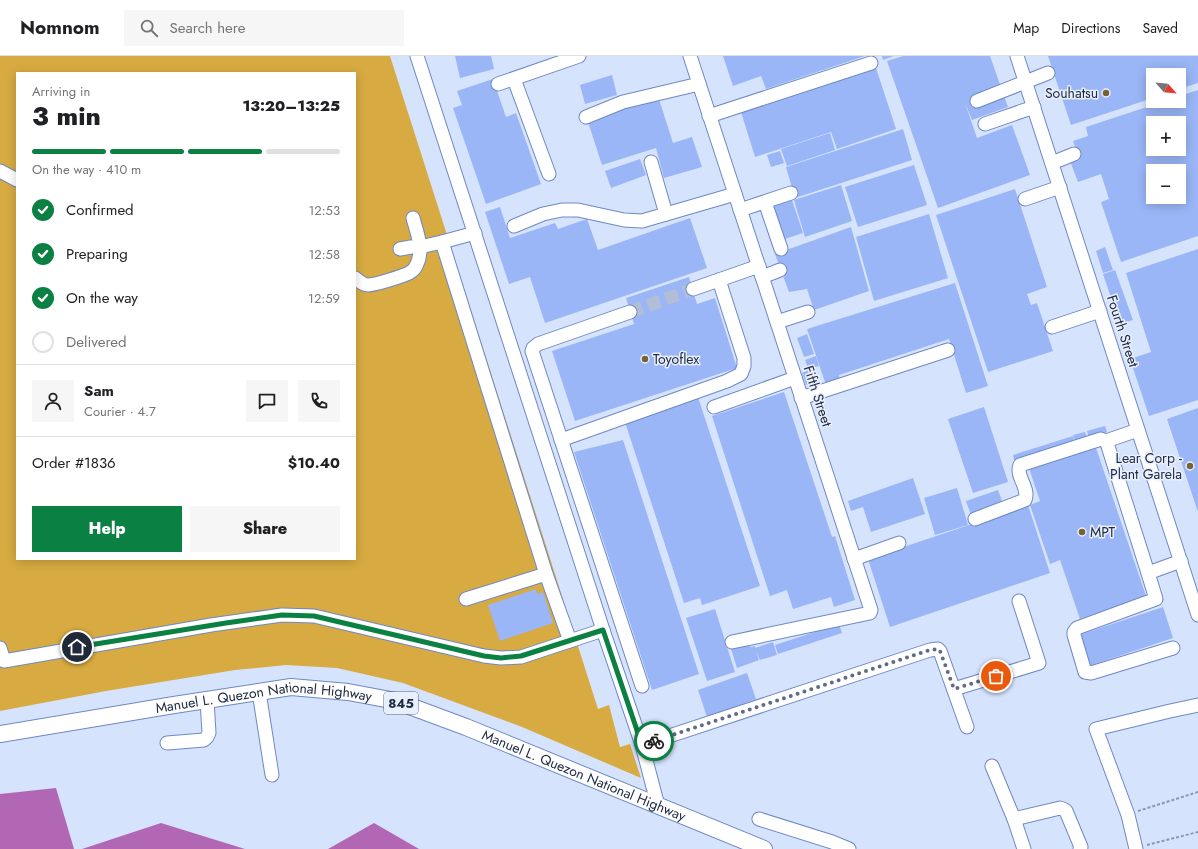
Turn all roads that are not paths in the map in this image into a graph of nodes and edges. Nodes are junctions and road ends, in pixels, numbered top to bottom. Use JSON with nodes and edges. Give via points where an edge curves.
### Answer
{"nodes":[{"id":1,"x":417,"y":56,"type":"edge"},
{"id":2,"x":579,"y":56,"type":"edge"},
{"id":3,"x":690,"y":56,"type":"edge"},
{"id":4,"x":1017,"y":56,"type":"edge"},
{"id":5,"x":871,"y":63,"type":"dead end"},
{"id":6,"x":1048,"y":73,"type":"dead end"},
{"id":7,"x":514,"y":79,"type":"junction"},
{"id":8,"x":1026,"y":81,"type":"junction"},
{"id":9,"x":498,"y":84,"type":"dead end"},
{"id":10,"x":699,"y":84,"type":"junction"},
{"id":11,"x":977,"y":101,"type":"dead end"},
{"id":12,"x":1034,"y":107,"type":"junction"},
{"id":13,"x":709,"y":116,"type":"junction"},
{"id":14,"x":586,"y":117,"type":"dead end"},
{"id":15,"x":985,"y":124,"type":"dead end"},
{"id":16,"x":1074,"y":154,"type":"dead end"},
{"id":17,"x":651,"y":162,"type":"dead end"},
{"id":18,"x":1052,"y":163,"type":"junction"},
{"id":19,"x":0,"y":171,"type":"edge"},
{"id":20,"x":549,"y":174,"type":"dead end"},
{"id":21,"x":16,"y":179,"type":"edge"},
{"id":22,"x":1060,"y":187,"type":"junction"},
{"id":23,"x":791,"y":193,"type":"dead end"},
{"id":24,"x":735,"y":194,"type":"junction"},
{"id":25,"x":1025,"y":199,"type":"dead end"},
{"id":26,"x":765,"y":202,"type":"junction"},
{"id":27,"x":740,"y":210,"type":"junction"},
{"id":28,"x":666,"y":214,"type":"junction"},
{"id":29,"x":414,"y":218,"type":"dead end"},
{"id":30,"x":514,"y":226,"type":"dead end"},
{"id":31,"x":475,"y":233,"type":"junction"},
{"id":32,"x":442,"y":242,"type":"junction"},
{"id":33,"x":420,"y":247,"type":"junction"},
{"id":34,"x":781,"y":249,"type":"dead end"},
{"id":35,"x":400,"y":250,"type":"dead end"},
{"id":36,"x":780,"y":270,"type":"dead end"},
{"id":37,"x":760,"y":271,"type":"junction"},
{"id":38,"x":356,"y":279,"type":"edge"},
{"id":39,"x":720,"y":280,"type":"junction"},
{"id":40,"x":693,"y":290,"type":"tunnel mouth"},
{"id":41,"x":1100,"y":311,"type":"junction"},
{"id":42,"x":630,"y":312,"type":"tunnel mouth"},
{"id":43,"x":808,"y":312,"type":"dead end"},
{"id":44,"x":777,"y":322,"type":"junction"},
{"id":45,"x":1052,"y":327,"type":"dead end"},
{"id":46,"x":948,"y":350,"type":"dead end"},
{"id":47,"x":795,"y":378,"type":"junction"},
{"id":48,"x":801,"y":398,"type":"junction"},
{"id":49,"x":714,"y":407,"type":"dead end"},
{"id":50,"x":1138,"y":430,"type":"junction"},
{"id":51,"x":562,"y":440,"type":"junction"},
{"id":52,"x":1106,"y":441,"type":"junction"},
{"id":53,"x":975,"y":519,"type":"dead end"},
{"id":54,"x":899,"y":543,"type":"dead end"},
{"id":55,"x":854,"y":559,"type":"junction"},
{"id":56,"x":1181,"y":562,"type":"junction"},
{"id":57,"x":1148,"y":573,"type":"junction"},
{"id":58,"x":546,"y":574,"type":"junction"},
{"id":59,"x":466,"y":599,"type":"dead end"},
{"id":60,"x":1019,"y":601,"type":"dead end"},
{"id":61,"x":1198,"y":615,"type":"edge"},
{"id":62,"x":603,"y":630,"type":"junction"},
{"id":63,"x":570,"y":642,"type":"junction"},
{"id":64,"x":732,"y":642,"type":"dead end"},
{"id":65,"x":1173,"y":648,"type":"dead end"},
{"id":66,"x":1,"y":657,"type":"edge"},
{"id":67,"x":642,"y":686,"type":"dead end"},
{"id":68,"x":954,"y":689,"type":"junction"},
{"id":69,"x":259,"y":692,"type":"junction"},
{"id":70,"x":207,"y":700,"type":"junction"},
{"id":71,"x":1198,"y":705,"type":"edge"},
{"id":72,"x":967,"y":727,"type":"dead end"},
{"id":73,"x":0,"y":734,"type":"edge"},
{"id":74,"x":167,"y":743,"type":"dead end"},
{"id":75,"x":642,"y":745,"type":"junction"},
{"id":76,"x":992,"y":766,"type":"dead end"},
{"id":77,"x":272,"y":774,"type":"dead end"},
{"id":78,"x":658,"y":806,"type":"junction"},
{"id":79,"x":759,"y":819,"type":"dead end"},
{"id":80,"x":1014,"y":819,"type":"junction"},
{"id":81,"x":1136,"y":848,"type":"edge"},
{"id":82,"x":764,"y":849,"type":"edge"},
{"id":83,"x":849,"y":849,"type":"edge"},
{"id":84,"x":1024,"y":849,"type":"edge"},
{"id":85,"x":1080,"y":849,"type":"edge"}],
"edges":[{"from":1,"to":31,"type":"street"},
{"from":2,"to":7,"type":"street"},
{"from":3,"to":10,"type":"street","name":"Fifth Street"},
{"from":4,"to":8,"type":"street","name":"Fourth Street"},
{"from":5,"to":13,"type":"street"},
{"from":6,"to":8,"type":"street"},
{"from":7,"to":9,"type":"street"},
{"from":7,"to":20,"type":"street"},
{"from":8,"to":11,"type":"street"},
{"from":8,"to":12,"type":"street","name":"Fourth Street"},
{"from":10,"to":13,"type":"street","name":"Fifth Street"},
{"from":10,"to":14,"type":"street","via":[[624,102]]},
{"from":12,"to":15,"type":"street"},
{"from":12,"to":18,"type":"street","name":"Fourth Street"},
{"from":13,"to":24,"type":"street","name":"Fifth Street"},
{"from":16,"to":18,"type":"street"},
{"from":17,"to":28,"type":"street"},
{"from":18,"to":22,"type":"street","name":"Fourth Street"},
{"from":19,"to":21,"type":"street"},
{"from":22,"to":25,"type":"street"},
{"from":22,"to":41,"type":"street","name":"Fourth Street"},
{"from":23,"to":26,"type":"street"},
{"from":24,"to":27,"type":"street","name":"Fifth Street"},
{"from":24,"to":28,"type":"street"},
{"from":26,"to":27,"type":"street"},
{"from":26,"to":34,"type":"street"},
{"from":27,"to":37,"type":"street","name":"Fifth Street"},
{"from":28,"to":30,"type":"street","via":[[642,221],[624,220],[578,210],[562,210],[543,214]]},
{"from":29,"to":33,"type":"street"},
{"from":31,"to":32,"type":"street"},
{"from":31,"to":62,"type":"street"},
{"from":32,"to":33,"type":"street"},
{"from":32,"to":58,"type":"street"},
{"from":33,"to":35,"type":"street"},
{"from":33,"to":38,"type":"street","via":[[418,263],[410,272],[374,285],[367,285]]},
{"from":36,"to":37,"type":"street"},
{"from":37,"to":39,"type":"street"},
{"from":37,"to":44,"type":"street","name":"Fifth Street"},
{"from":39,"to":40,"type":"street"},
{"from":39,"to":51,"type":"street","via":[[744,358],[741,374]]},
{"from":41,"to":45,"type":"street"},
{"from":41,"to":50,"type":"street","name":"Fourth Street"},
{"from":42,"to":51,"type":"street","via":[[538,344],[533,348]]},
{"from":43,"to":44,"type":"street"},
{"from":44,"to":47,"type":"street","name":"Fifth Street"},
{"from":46,"to":48,"type":"street"},
{"from":47,"to":48,"type":"street","name":"Fifth Street"},
{"from":47,"to":49,"type":"street"},
{"from":48,"to":55,"type":"street","name":"Fifth Street"},
{"from":50,"to":52,"type":"street"},
{"from":50,"to":56,"type":"street","name":"Fourth Street"},
{"from":51,"to":67,"type":"street"},
{"from":52,"to":53,"type":"street","via":[[1101,439],[1020,465],[1019,470],[1027,495],[1025,500]]},
{"from":52,"to":57,"type":"street"},
{"from":54,"to":55,"type":"street"},
{"from":55,"to":64,"type":"street","name":"Fifth Street","via":[[870,613]]},
{"from":56,"to":57,"type":"street"},
{"from":56,"to":61,"type":"street","name":"Fourth Street"},
{"from":57,"to":65,"type":"street","via":[[1156,599],[1077,628],[1074,632],[1085,672],[1092,673]]},
{"from":58,"to":59,"type":"street"},
{"from":58,"to":63,"type":"street"},
{"from":60,"to":68,"type":"street","via":[[1038,663]]},
{"from":62,"to":63,"type":"street"},
{"from":62,"to":75,"type":"street"},
{"from":63,"to":66,"type":"street","via":[[521,656],[501,658],[314,616],[282,615]]},
{"from":68,"to":72,"type":"street"},
{"from":68,"to":75,"type":"street","via":[[940,651],[930,650]]},
{"from":69,"to":70,"type":"main road","name":"Manuel L. Quezon National Highway","number":"845"},
{"from":69,"to":77,"type":"street"},
{"from":69,"to":78,"type":"main road","name":"Manuel L. Quezon National Highway","number":"845","via":[[291,687],[348,692],[396,701]]},
{"from":70,"to":73,"type":"main road","name":"Manuel L. Quezon National Highway","number":"845"},
{"from":70,"to":74,"type":"street","via":[[207,737],[204,740]]},
{"from":71,"to":81,"type":"street","via":[[1096,729],[1128,815]]},
{"from":75,"to":78,"type":"street"},
{"from":76,"to":80,"type":"street"},
{"from":78,"to":82,"type":"main road","name":"Manuel L. Quezon National Highway","number":"845"},
{"from":79,"to":83,"type":"street"},
{"from":80,"to":84,"type":"street"},
{"from":80,"to":85,"type":"street","via":[[1063,808]]}]}
